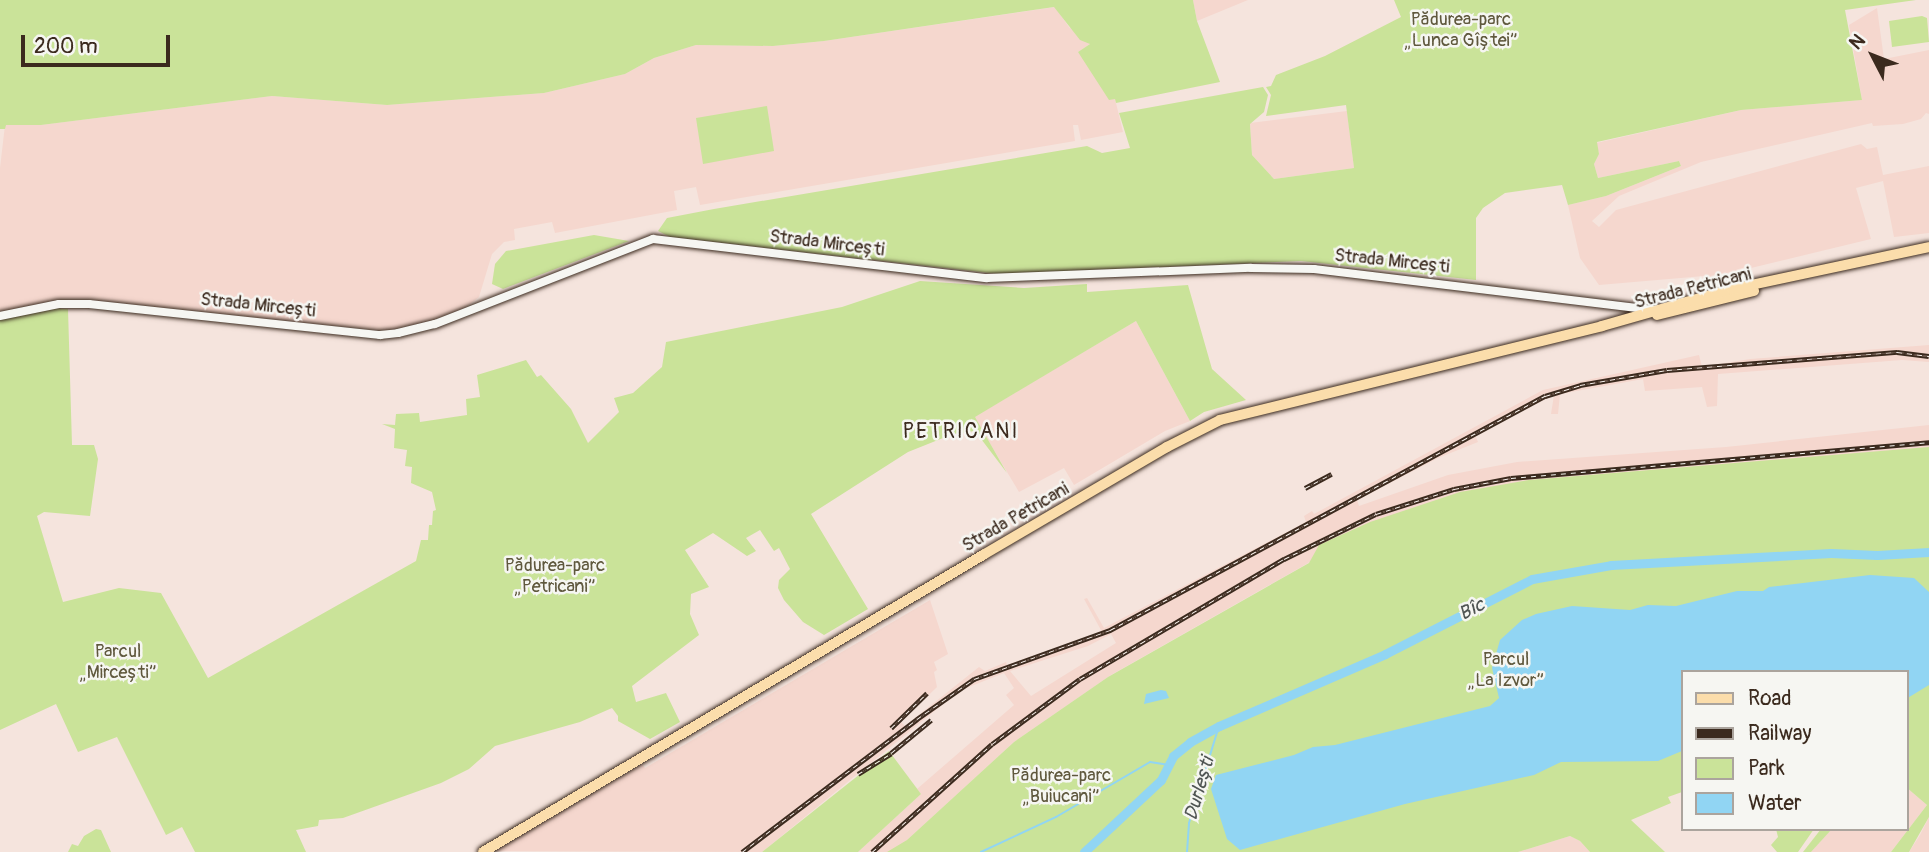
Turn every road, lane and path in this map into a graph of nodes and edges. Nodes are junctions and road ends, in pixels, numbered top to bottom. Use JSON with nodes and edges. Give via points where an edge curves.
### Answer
{"nodes":[{"id":1,"x":1929,"y":247,"type":"edge"},
{"id":2,"x":1780,"y":280,"type":"junction"},
{"id":3,"x":1653,"y":309,"type":"junction"},
{"id":4,"x":1668,"y":312,"type":"junction"},
{"id":5,"x":0,"y":316,"type":"edge"},
{"id":6,"x":1612,"y":323,"type":"junction"},
{"id":7,"x":483,"y":852,"type":"edge"}],
"edges":[{"from":1,"to":2,"type":"main road","name":"Strada Petricani"},
{"from":2,"to":3,"type":"main road","name":"Strada Petricani"},
{"from":2,"to":4,"type":"main road","name":"Strada Petricani"},
{"from":3,"to":4,"type":"main road","name":"Strada Mircești"},
{"from":3,"to":5,"type":"main road","name":"Strada Mircești","via":[[1314,270],[987,278],[653,239],[435,324],[398,333],[380,335],[89,304],[59,304]]},
{"from":3,"to":6,"type":"main road","name":"Strada Petricani"},
{"from":4,"to":6,"type":"main road","name":"Strada Petricani"},
{"from":6,"to":7,"type":"main road","name":"Strada Petricani","via":[[1269,407],[1198,430]]}]}
